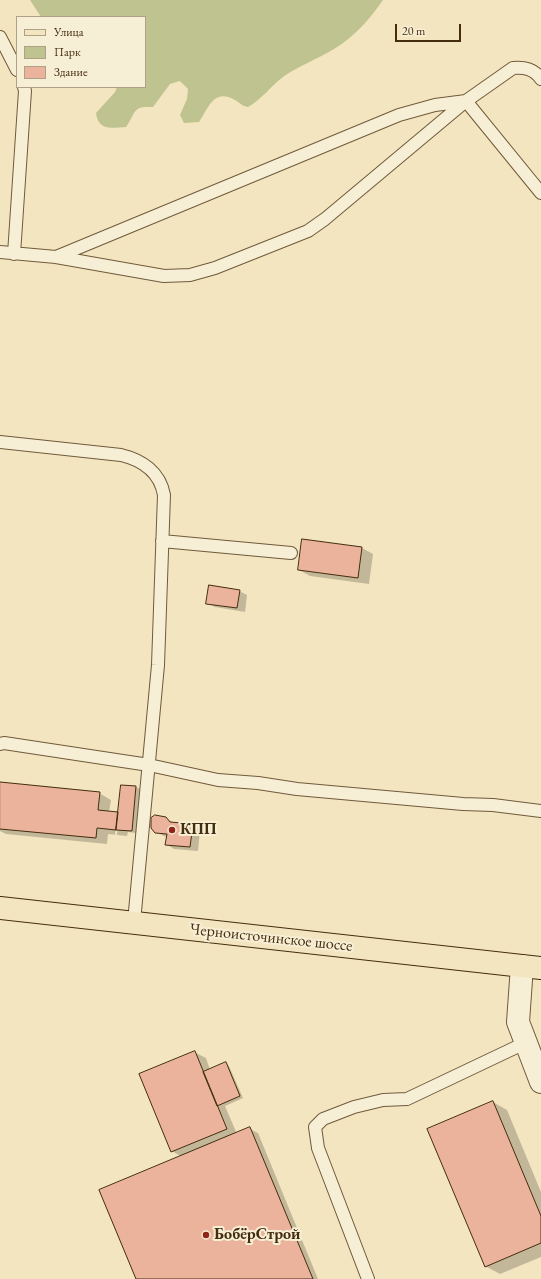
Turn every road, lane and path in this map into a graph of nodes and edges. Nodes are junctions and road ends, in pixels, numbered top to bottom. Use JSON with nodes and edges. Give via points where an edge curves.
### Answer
{"nodes":[{"id":1,"x":0,"y":37,"type":"edge"},
{"id":2,"x":16,"y":68,"type":"edge"},
{"id":3,"x":541,"y":79,"type":"edge"},
{"id":4,"x":24,"y":88,"type":"edge"},
{"id":5,"x":466,"y":101,"type":"junction"},
{"id":6,"x":541,"y":193,"type":"edge"},
{"id":7,"x":0,"y":252,"type":"edge"},
{"id":8,"x":14,"y":254,"type":"junction"},
{"id":9,"x":56,"y":257,"type":"junction"},
{"id":10,"x":0,"y":442,"type":"edge"},
{"id":11,"x":162,"y":541,"type":"junction"},
{"id":12,"x":291,"y":553,"type":"dead end"},
{"id":13,"x":0,"y":744,"type":"edge"},
{"id":14,"x":149,"y":765,"type":"junction"},
{"id":15,"x":541,"y":811,"type":"edge"},
{"id":16,"x":0,"y":908,"type":"edge"},
{"id":17,"x":134,"y":922,"type":"junction"},
{"id":18,"x":532,"y":967,"type":"edge"},
{"id":19,"x":525,"y":1043,"type":"junction"},
{"id":20,"x":541,"y":1082,"type":"edge"},
{"id":21,"x":368,"y":1279,"type":"edge"}],
"edges":[{"from":1,"to":2,"type":"lane"},
{"from":3,"to":5,"type":"lane","via":[[529,69],[513,68]]},
{"from":4,"to":8,"type":"lane"},
{"from":5,"to":6,"type":"lane"},
{"from":5,"to":9,"type":"lane","via":[[435,105],[399,115]]},
{"from":5,"to":9,"type":"lane","via":[[308,231],[215,268],[190,275],[164,276]]},
{"from":7,"to":8,"type":"lane"},
{"from":8,"to":9,"type":"lane"},
{"from":10,"to":11,"type":"lane","via":[[121,455],[141,462],[155,474],[163,488]]},
{"from":11,"to":12,"type":"lane"},
{"from":11,"to":14,"type":"lane","via":[[158,665]]},
{"from":13,"to":14,"type":"lane"},
{"from":14,"to":15,"type":"lane","via":[[218,780]]},
{"from":14,"to":17,"type":"lane"},
{"from":16,"to":17,"type":"main road","name":"Черноисточинское шоссе"},
{"from":17,"to":18,"type":"main road","name":"Черноисточинское шоссе"},
{"from":18,"to":19,"type":"street","via":[[518,1022]]},
{"from":19,"to":20,"type":"street"},
{"from":19,"to":21,"type":"lane","via":[[407,1099],[383,1100],[354,1107],[323,1119],[315,1128],[318,1148]]}]}
